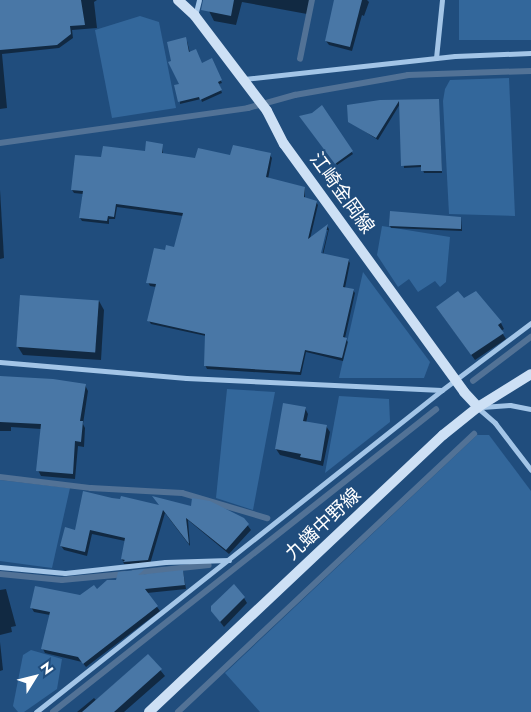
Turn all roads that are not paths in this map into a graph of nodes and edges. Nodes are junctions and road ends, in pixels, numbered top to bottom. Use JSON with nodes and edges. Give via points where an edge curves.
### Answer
{"nodes":[{"id":1,"x":178,"y":0,"type":"edge"},
{"id":2,"x":199,"y":0,"type":"edge"},
{"id":3,"x":442,"y":0,"type":"edge"},
{"id":4,"x":195,"y":16,"type":"junction"},
{"id":5,"x":531,"y":53,"type":"edge"},
{"id":6,"x":436,"y":58,"type":"junction"},
{"id":7,"x":243,"y":79,"type":"junction"},
{"id":8,"x":531,"y":323,"type":"edge"},
{"id":9,"x":0,"y":362,"type":"edge"},
{"id":10,"x":531,"y":374,"type":"edge"},
{"id":11,"x":456,"y":380,"type":"junction"},
{"id":12,"x":442,"y":390,"type":"junction"},
{"id":13,"x":478,"y":407,"type":"junction"},
{"id":14,"x":531,"y":409,"type":"edge"},
{"id":15,"x":531,"y":470,"type":"edge"},
{"id":16,"x":229,"y":560,"type":"junction"},
{"id":17,"x":0,"y":567,"type":"edge"},
{"id":18,"x":36,"y":712,"type":"edge"},
{"id":19,"x":148,"y":712,"type":"edge"}],
"edges":[{"from":1,"to":4,"type":"main road","name":"江崎金岡線"},
{"from":2,"to":4,"type":"street"},
{"from":3,"to":6,"type":"street"},
{"from":4,"to":7,"type":"main road","name":"江崎金岡線"},
{"from":5,"to":6,"type":"street"},
{"from":6,"to":7,"type":"street"},
{"from":7,"to":11,"type":"main road","name":"江崎金岡線","via":[[267,111],[284,144]]},
{"from":8,"to":11,"type":"street"},
{"from":9,"to":12,"type":"street","via":[[186,378]]},
{"from":10,"to":13,"type":"main road","name":"九蟠中野線"},
{"from":11,"to":12,"type":"street"},
{"from":11,"to":13,"type":"main road","name":"江崎金岡線"},
{"from":12,"to":16,"type":"street"},
{"from":13,"to":14,"type":"street","via":[[510,405]]},
{"from":13,"to":15,"type":"street","via":[[495,423]]},
{"from":13,"to":19,"type":"main road","name":"九蟠中野線","via":[[443,435]]},
{"from":16,"to":17,"type":"street","via":[[165,562],[65,573]]},
{"from":16,"to":18,"type":"street"}]}
